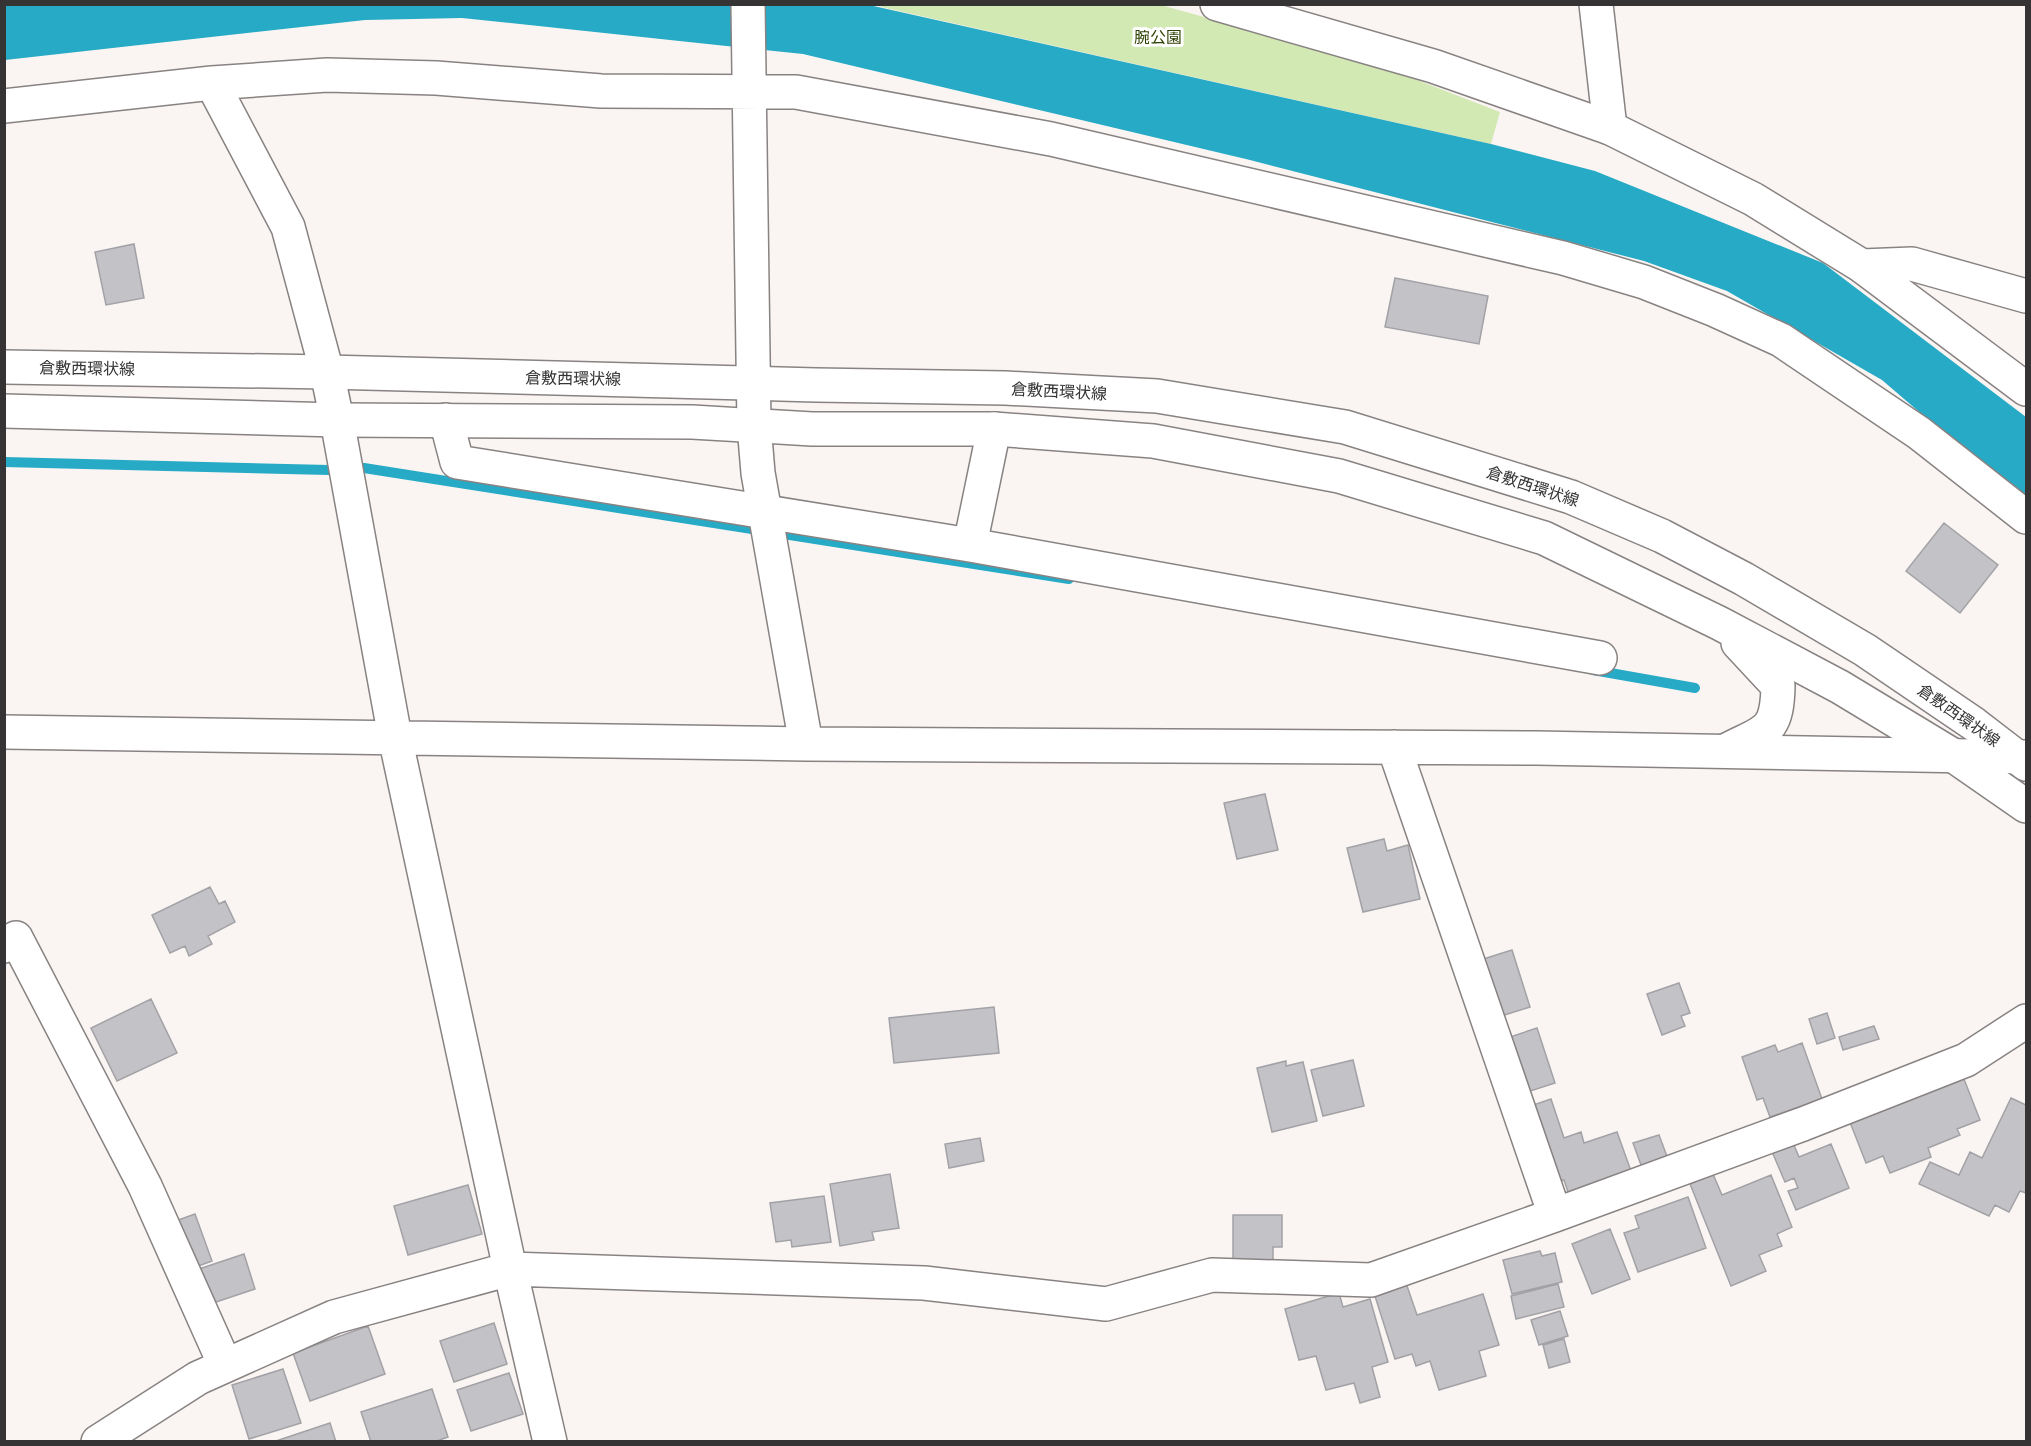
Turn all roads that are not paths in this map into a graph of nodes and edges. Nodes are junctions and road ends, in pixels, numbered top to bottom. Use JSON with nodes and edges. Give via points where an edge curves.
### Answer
{"nodes":[{"id":1,"x":748,"y":4,"type":"edge"},
{"id":2,"x":1216,"y":4,"type":"edge"},
{"id":3,"x":1596,"y":4,"type":"edge"},
{"id":4,"x":212,"y":83,"type":"junction"},
{"id":5,"x":749,"y":93,"type":"junction"},
{"id":6,"x":4,"y":106,"type":"edge"},
{"id":7,"x":1610,"y":128,"type":"junction"},
{"id":8,"x":1862,"y":266,"type":"junction"},
{"id":9,"x":2026,"y":296,"type":"edge"},
{"id":10,"x":4,"y":367,"type":"edge"},
{"id":11,"x":327,"y":372,"type":"junction"},
{"id":12,"x":753,"y":384,"type":"junction"},
{"id":13,"x":2026,"y":389,"type":"edge"},
{"id":14,"x":4,"y":411,"type":"edge"},
{"id":15,"x":337,"y":420,"type":"junction"},
{"id":16,"x":446,"y":420,"type":"junction"},
{"id":17,"x":754,"y":424,"type":"junction"},
{"id":18,"x":994,"y":429,"type":"junction"},
{"id":19,"x":765,"y":511,"type":"junction"},
{"id":20,"x":2026,"y":517,"type":"edge"},
{"id":21,"x":970,"y":545,"type":"junction"},
{"id":22,"x":1719,"y":623,"type":"junction"},
{"id":23,"x":1600,"y":658,"type":"dead end"},
{"id":24,"x":4,"y":732,"type":"edge"},
{"id":25,"x":395,"y":737,"type":"junction"},
{"id":26,"x":807,"y":744,"type":"junction"},
{"id":27,"x":1394,"y":747,"type":"junction"},
{"id":28,"x":1726,"y":750,"type":"junction"},
{"id":29,"x":1954,"y":756,"type":"junction"},
{"id":30,"x":2023,"y":759,"type":"edge"},
{"id":31,"x":2026,"y":806,"type":"edge"},
{"id":32,"x":4,"y":946,"type":"edge"},
{"id":33,"x":2026,"y":1021,"type":"edge"},
{"id":34,"x":1555,"y":1215,"type":"junction"},
{"id":35,"x":510,"y":1269,"type":"junction"},
{"id":36,"x":225,"y":1365,"type":"junction"},
{"id":37,"x":98,"y":1442,"type":"edge"},
{"id":38,"x":550,"y":1442,"type":"edge"}],
"edges":[{"from":1,"to":5,"type":"street"},
{"from":2,"to":7,"type":"street","via":[[1433,66]]},
{"from":3,"to":7,"type":"street"},
{"from":4,"to":5,"type":"street","via":[[327,75],[436,78],[601,91]]},
{"from":4,"to":6,"type":"street"},
{"from":4,"to":11,"type":"street","via":[[288,226]]},
{"from":5,"to":12,"type":"street"},
{"from":5,"to":20,"type":"street","via":[[796,92],[1051,138],[1563,258],[1644,282],[1781,340],[1919,433]]},
{"from":7,"to":8,"type":"street","via":[[1753,199]]},
{"from":8,"to":9,"type":"street","via":[[1912,264]]},
{"from":8,"to":13,"type":"street"},
{"from":10,"to":11,"type":"street","name":"倉敷西環状線"},
{"from":11,"to":12,"type":"street","name":"倉敷西環状線"},
{"from":11,"to":15,"type":"street"},
{"from":12,"to":17,"type":"street"},
{"from":12,"to":30,"type":"street","name":"倉敷西環状線","via":[[1005,388],[1157,396],[1345,427],[1571,497],[1662,536],[1865,650]]},
{"from":14,"to":15,"type":"street"},
{"from":15,"to":16,"type":"street"},
{"from":15,"to":25,"type":"street"},
{"from":16,"to":17,"type":"street"},
{"from":16,"to":19,"type":"street","via":[[457,462]]},
{"from":17,"to":18,"type":"street","via":[[813,429]]},
{"from":17,"to":19,"type":"street"},
{"from":18,"to":21,"type":"street"},
{"from":18,"to":22,"type":"street","via":[[1153,441],[1339,476],[1544,538]]},
{"from":19,"to":21,"type":"street"},
{"from":19,"to":26,"type":"street"},
{"from":21,"to":23,"type":"street"},
{"from":22,"to":28,"type":"street","via":[[1778,686],[1778,708],[1773,722]]},
{"from":22,"to":29,"type":"street","via":[[1840,687]]},
{"from":24,"to":25,"type":"street"},
{"from":25,"to":26,"type":"street"},
{"from":25,"to":35,"type":"street"},
{"from":26,"to":27,"type":"street"},
{"from":27,"to":28,"type":"street"},
{"from":27,"to":34,"type":"street"},
{"from":28,"to":29,"type":"street"},
{"from":29,"to":30,"type":"street"},
{"from":29,"to":31,"type":"street"},
{"from":32,"to":36,"type":"street","via":[[16,938],[145,1186]]},
{"from":33,"to":34,"type":"street","via":[[1966,1060]]},
{"from":34,"to":35,"type":"street","via":[[1371,1280],[1212,1275],[1106,1304],[924,1283]]},
{"from":35,"to":36,"type":"street","via":[[334,1317]]},
{"from":35,"to":38,"type":"street"},
{"from":36,"to":37,"type":"street"}]}
